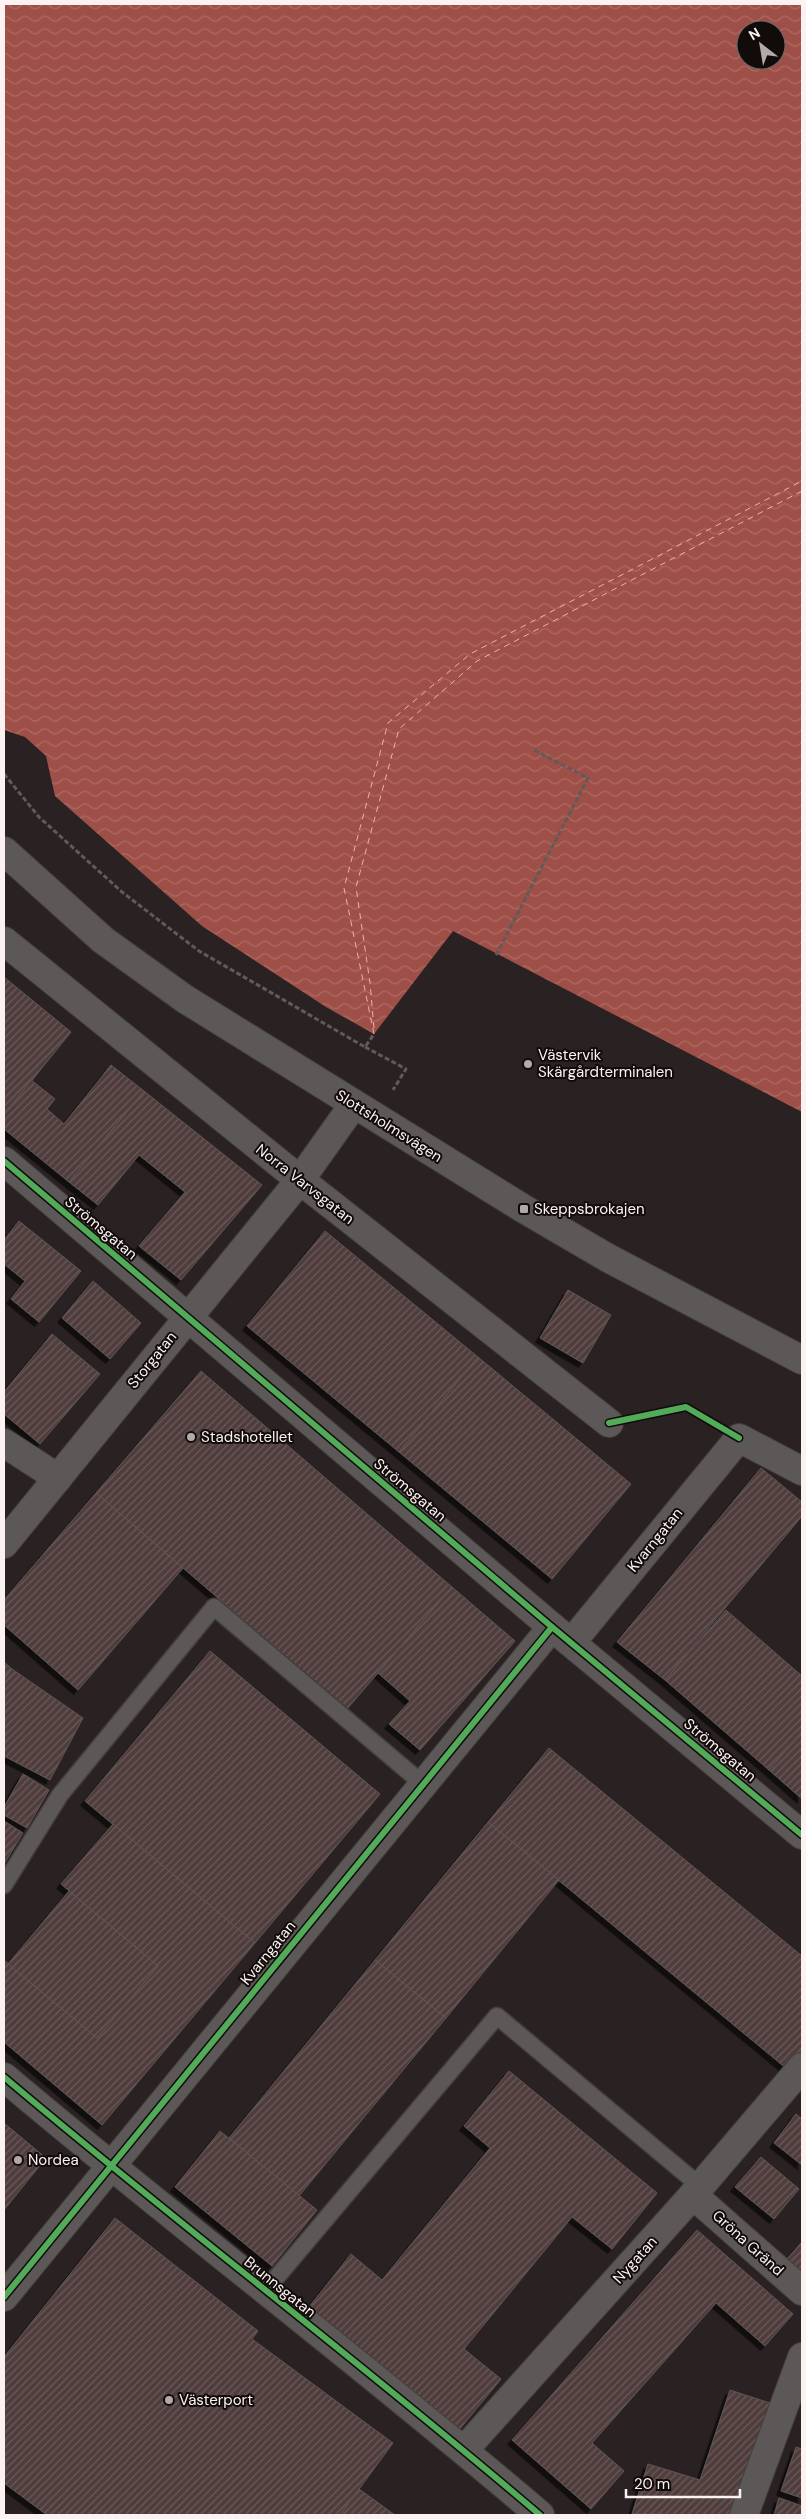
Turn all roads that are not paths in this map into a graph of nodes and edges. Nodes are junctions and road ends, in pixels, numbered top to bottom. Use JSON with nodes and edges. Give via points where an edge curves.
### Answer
{"nodes":[{"id":1,"x":4,"y":851,"type":"edge"},
{"id":2,"x":4,"y":941,"type":"edge"},
{"id":3,"x":364,"y":1111,"type":"junction"},
{"id":4,"x":4,"y":1162,"type":"edge"},
{"id":5,"x":300,"y":1180,"type":"junction"},
{"id":6,"x":187,"y":1317,"type":"junction"},
{"id":7,"x":802,"y":1360,"type":"edge"},
{"id":8,"x":609,"y":1423,"type":"dead end"},
{"id":9,"x":4,"y":1443,"type":"edge"},
{"id":10,"x":802,"y":1472,"type":"edge"},
{"id":11,"x":58,"y":1478,"type":"junction"},
{"id":12,"x":4,"y":1544,"type":"edge"},
{"id":13,"x":562,"y":1635,"type":"junction"},
{"id":14,"x":424,"y":1784,"type":"junction"},
{"id":15,"x":802,"y":1834,"type":"edge"},
{"id":16,"x":4,"y":1884,"type":"edge"},
{"id":17,"x":802,"y":2067,"type":"edge"},
{"id":18,"x":4,"y":2077,"type":"edge"},
{"id":19,"x":109,"y":2166,"type":"junction"},
{"id":20,"x":696,"y":2190,"type":"junction"},
{"id":21,"x":265,"y":2291,"type":"junction"},
{"id":22,"x":802,"y":2291,"type":"edge"},
{"id":23,"x":4,"y":2297,"type":"edge"},
{"id":24,"x":802,"y":2357,"type":"edge"},
{"id":25,"x":464,"y":2450,"type":"junction"},
{"id":26,"x":540,"y":2515,"type":"edge"},
{"id":27,"x":744,"y":2515,"type":"edge"}],
"edges":[{"from":1,"to":3,"type":"street","name":"Slottsholmsvägen","via":[[103,940],[185,999]]},
{"from":2,"to":5,"type":"street","name":"Norra Varvsgatan"},
{"from":3,"to":5,"type":"street","name":"Storgatan"},
{"from":3,"to":7,"type":"street","name":"Slottsholmsvägen","via":[[608,1258]]},
{"from":4,"to":6,"type":"street","name":"Strömsgatan"},
{"from":5,"to":6,"type":"street","name":"Storgatan"},
{"from":5,"to":8,"type":"street","name":"Norra Varvsgatan"},
{"from":6,"to":11,"type":"street","name":"Storgatan"},
{"from":6,"to":13,"type":"street","name":"Strömsgatan"},
{"from":9,"to":11,"type":"street"},
{"from":10,"to":13,"type":"street","name":"Kvarngatan","via":[[739,1438]]},
{"from":11,"to":12,"type":"street","name":"Storgatan"},
{"from":13,"to":14,"type":"street","name":"Kvarngatan"},
{"from":13,"to":15,"type":"street","name":"Strömsgatan"},
{"from":14,"to":16,"type":"lane","via":[[214,1607],[60,1795]]},
{"from":14,"to":19,"type":"street","name":"Kvarngatan"},
{"from":17,"to":20,"type":"street","name":"Nygatan"},
{"from":18,"to":19,"type":"street","name":"Brunnsgatan"},
{"from":19,"to":21,"type":"street","name":"Brunnsgatan"},
{"from":19,"to":23,"type":"street","name":"Kvarngatan"},
{"from":20,"to":21,"type":"lane","via":[[497,2016]]},
{"from":20,"to":22,"type":"street","name":"Gröna Gränd"},
{"from":20,"to":25,"type":"street","name":"Nygatan"},
{"from":21,"to":25,"type":"street","name":"Brunnsgatan"},
{"from":24,"to":27,"type":"street"},
{"from":25,"to":26,"type":"street","name":"Brunnsgatan"}]}
